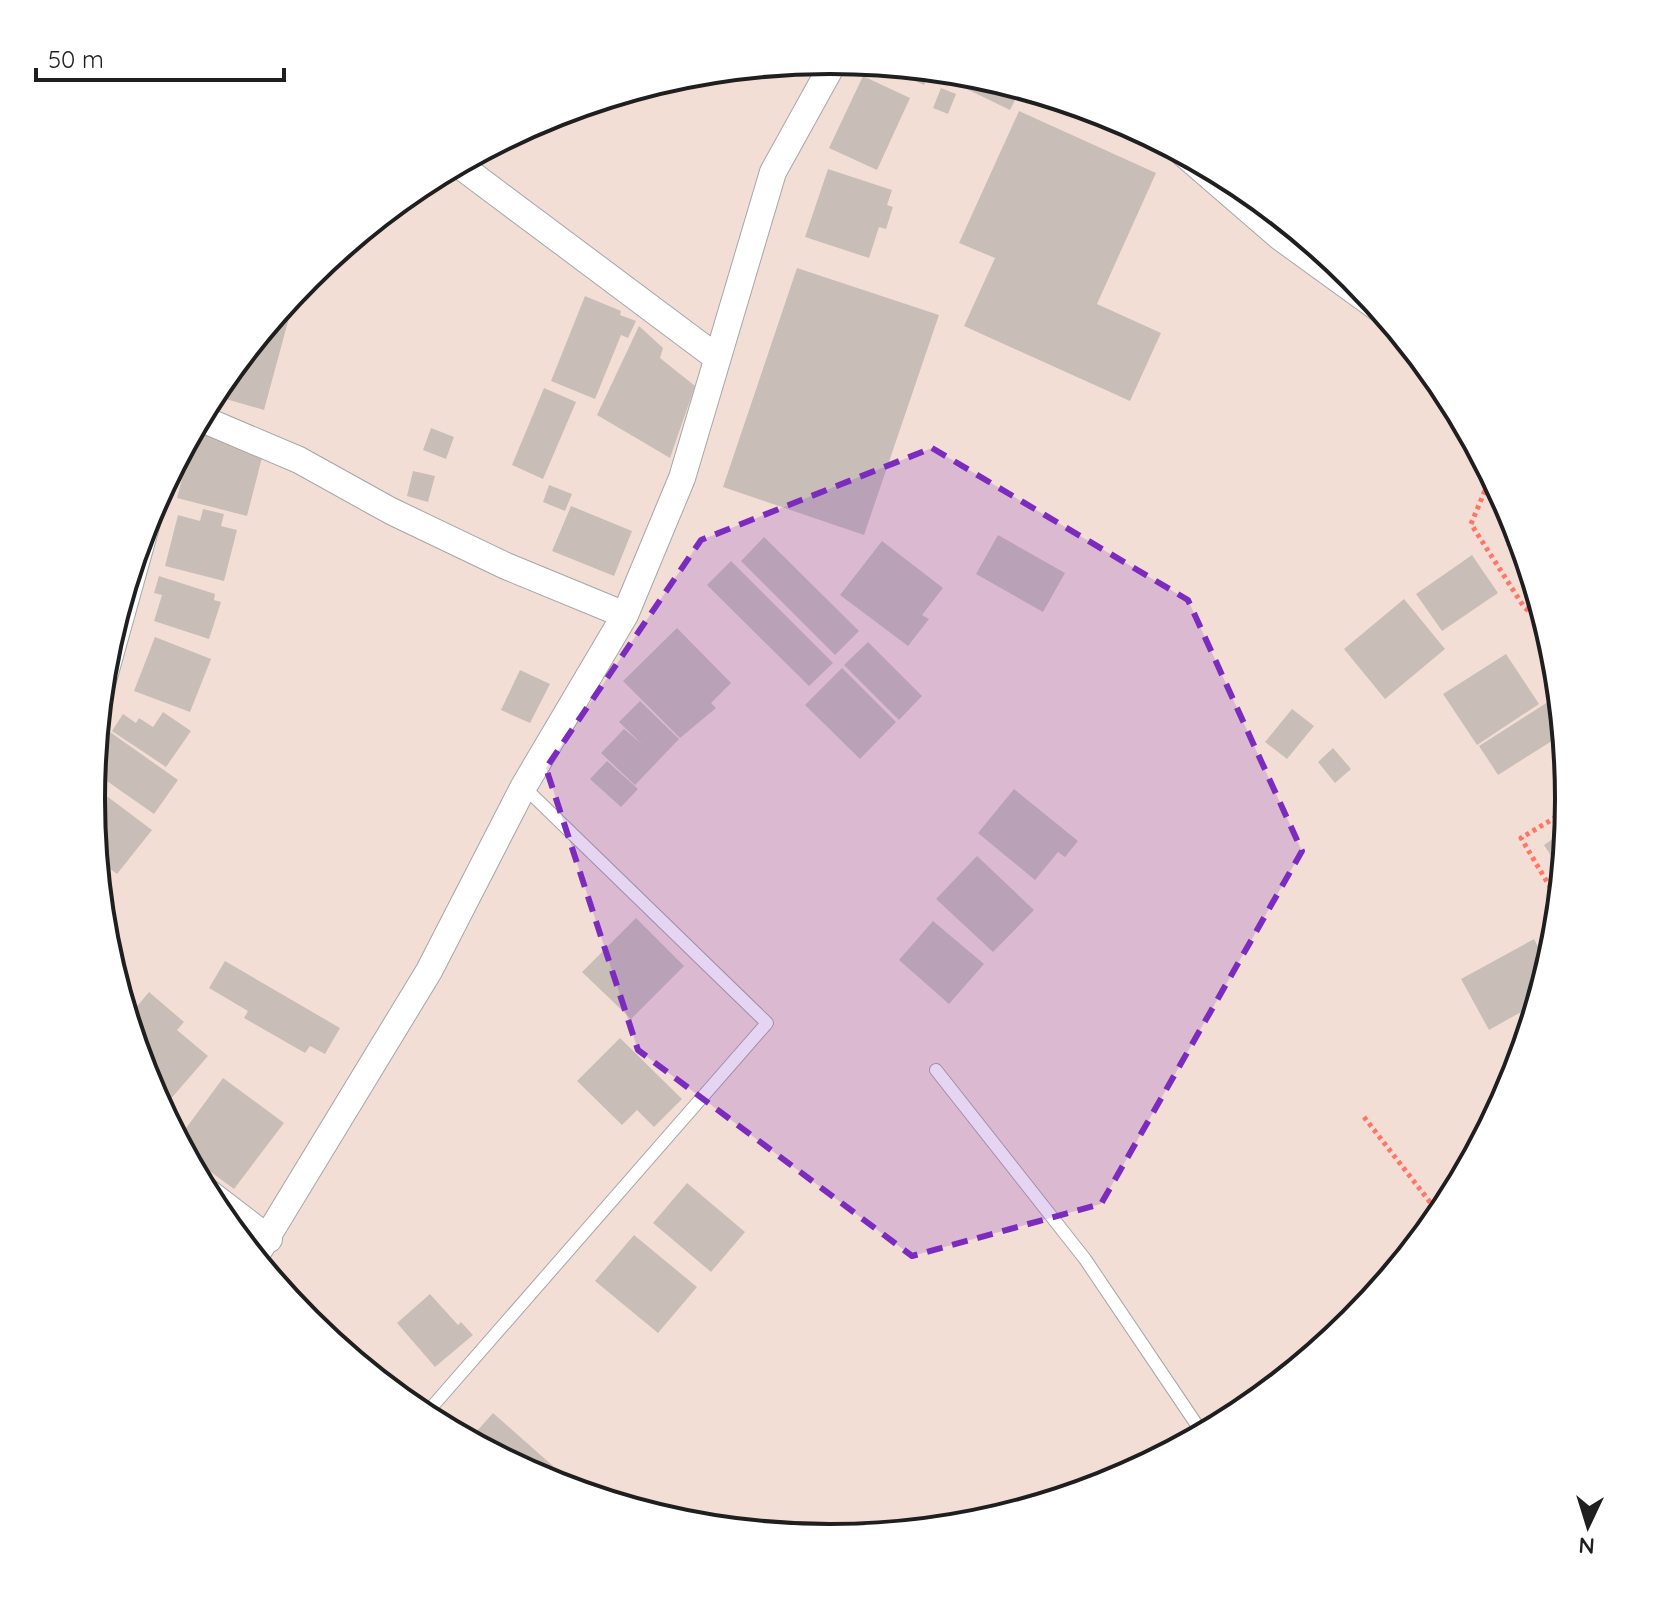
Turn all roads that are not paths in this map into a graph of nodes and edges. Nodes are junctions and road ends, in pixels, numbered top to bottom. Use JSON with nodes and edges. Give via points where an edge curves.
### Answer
{"nodes":[{"id":1,"x":827,"y":74,"type":"edge"},
{"id":2,"x":468,"y":171,"type":"edge"},
{"id":3,"x":1232,"y":195,"type":"edge"},
{"id":4,"x":1325,"y":270,"type":"edge"},
{"id":5,"x":716,"y":357,"type":"junction"},
{"id":6,"x":210,"y":422,"type":"edge"},
{"id":7,"x":625,"y":615,"type":"junction"},
{"id":8,"x":524,"y":786,"type":"junction"},
{"id":9,"x":936,"y":1070,"type":"dead end"},
{"id":10,"x":262,"y":1248,"type":"edge"},
{"id":11,"x":433,"y":1406,"type":"edge"},
{"id":12,"x":1196,"y":1424,"type":"edge"}],
"edges":[{"from":1,"to":5,"type":"street","via":[[773,172]]},
{"from":2,"to":5,"type":"street"},
{"from":3,"to":4,"type":"street"},
{"from":5,"to":7,"type":"street","via":[[682,478]]},
{"from":6,"to":7,"type":"street","via":[[299,460],[506,566]]},
{"from":7,"to":8,"type":"street"},
{"from":8,"to":10,"type":"street","via":[[429,971]]},
{"from":8,"to":11,"type":"lane","via":[[767,1023]]},
{"from":9,"to":12,"type":"lane","via":[[1085,1259]]}]}
